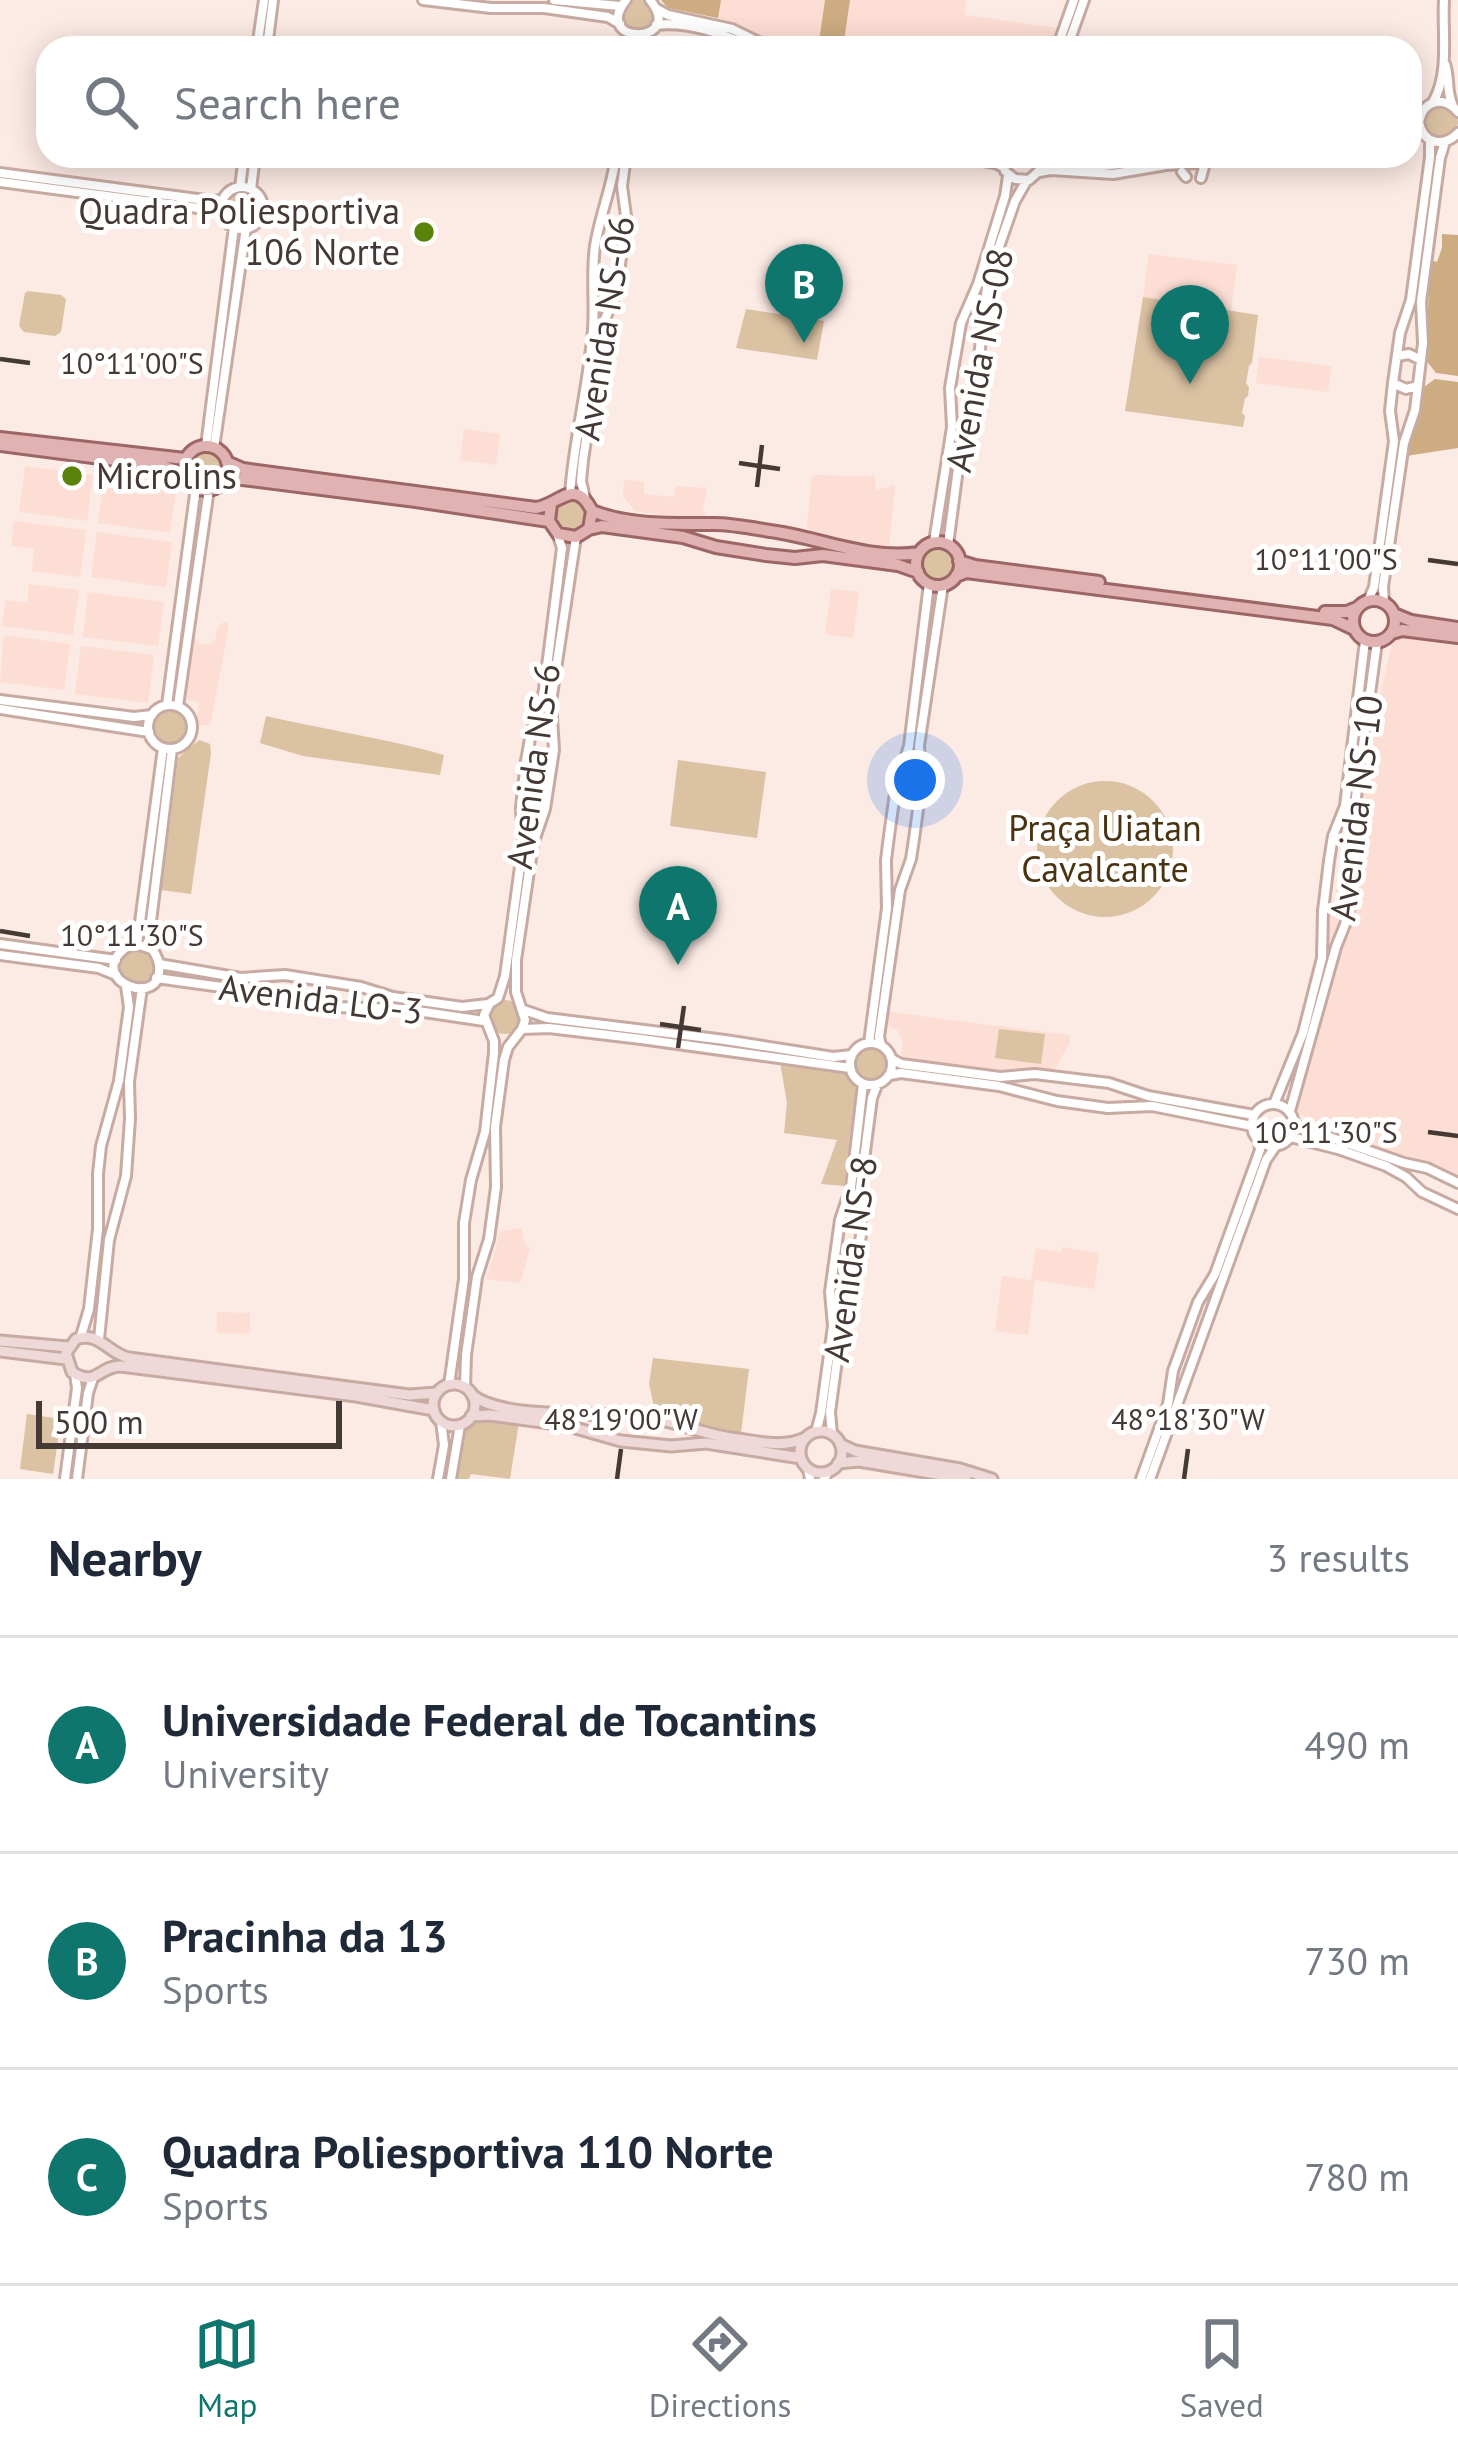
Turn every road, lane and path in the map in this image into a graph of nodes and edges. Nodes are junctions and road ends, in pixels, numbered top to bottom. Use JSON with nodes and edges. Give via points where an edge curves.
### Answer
{"nodes":[{"id":1,"x":263,"y":0,"type":"edge"},
{"id":2,"x":273,"y":0,"type":"edge"},
{"id":3,"x":423,"y":0,"type":"edge"},
{"id":4,"x":554,"y":0,"type":"edge"},
{"id":5,"x":1074,"y":0,"type":"edge"},
{"id":6,"x":1084,"y":0,"type":"edge"},
{"id":7,"x":1444,"y":0,"type":"edge"},
{"id":8,"x":439,"y":1,"type":"edge"},
{"id":9,"x":469,"y":3,"type":"edge"},
{"id":10,"x":624,"y":3,"type":"edge"},
{"id":11,"x":653,"y":4,"type":"edge"},
{"id":12,"x":620,"y":24,"type":"junction"},
{"id":13,"x":656,"y":26,"type":"junction"},
{"id":14,"x":628,"y":33,"type":"junction"},
{"id":15,"x":644,"y":35,"type":"joint"},
{"id":16,"x":258,"y":36,"type":"edge"},
{"id":17,"x":268,"y":36,"type":"edge"},
{"id":18,"x":628,"y":36,"type":"edge"},
{"id":19,"x":722,"y":36,"type":"edge"},
{"id":20,"x":745,"y":36,"type":"edge"},
{"id":21,"x":1061,"y":36,"type":"edge"},
{"id":22,"x":1071,"y":36,"type":"edge"},
{"id":23,"x":1444,"y":51,"type":"junction"},
{"id":24,"x":1433,"y":102,"type":"junction"},
{"id":25,"x":1422,"y":109,"type":"edge"},
{"id":26,"x":1456,"y":109,"type":"edge"},
{"id":27,"x":1422,"y":133,"type":"edge"},
{"id":28,"x":1458,"y":133,"type":"edge"},
{"id":29,"x":1430,"y":140,"type":"junction"},
{"id":30,"x":1445,"y":142,"type":"junction"},
{"id":31,"x":242,"y":168,"type":"edge"},
{"id":32,"x":254,"y":168,"type":"edge"},
{"id":33,"x":614,"y":168,"type":"edge"},
{"id":34,"x":624,"y":168,"type":"edge"},
{"id":35,"x":1001,"y":168,"type":"edge"},
{"id":36,"x":1005,"y":168,"type":"edge"},
{"id":37,"x":1040,"y":168,"type":"edge"},
{"id":38,"x":1190,"y":168,"type":"edge"},
{"id":39,"x":1205,"y":168,"type":"edge"},
{"id":40,"x":1006,"y":172,"type":"junction"},
{"id":41,"x":1039,"y":172,"type":"junction"},
{"id":42,"x":0,"y":173,"type":"edge"},
{"id":43,"x":1204,"y":177,"type":"dead end"},
{"id":44,"x":1027,"y":180,"type":"junction"},
{"id":45,"x":0,"y":182,"type":"edge"},
{"id":46,"x":240,"y":187,"type":"junction"},
{"id":47,"x":251,"y":189,"type":"junction"},
{"id":48,"x":222,"y":205,"type":"junction"},
{"id":49,"x":234,"y":227,"type":"junction"},
{"id":50,"x":246,"y":228,"type":"junction"},
{"id":51,"x":1397,"y":356,"type":"junction"},
{"id":52,"x":1421,"y":360,"type":"junction"},
{"id":53,"x":1393,"y":383,"type":"junction"},
{"id":54,"x":1417,"y":386,"type":"junction"},
{"id":55,"x":0,"y":441,"type":"edge"},
{"id":56,"x":210,"y":447,"type":"junction"},
{"id":57,"x":185,"y":459,"type":"junction"},
{"id":58,"x":227,"y":462,"type":"junction"},
{"id":59,"x":226,"y":477,"type":"junction"},
{"id":60,"x":197,"y":485,"type":"junction"},
{"id":61,"x":569,"y":494,"type":"junction"},
{"id":62,"x":551,"y":504,"type":"junction"},
{"id":63,"x":589,"y":505,"type":"junction"},
{"id":64,"x":549,"y":521,"type":"junction"},
{"id":65,"x":589,"y":529,"type":"junction"},
{"id":66,"x":558,"y":534,"type":"junction"},
{"id":67,"x":575,"y":537,"type":"junction"},
{"id":68,"x":934,"y":542,"type":"junction"},
{"id":69,"x":948,"y":545,"type":"junction"},
{"id":70,"x":919,"y":553,"type":"junction"},
{"id":71,"x":959,"y":561,"type":"junction"},
{"id":72,"x":917,"y":572,"type":"junction"},
{"id":73,"x":956,"y":577,"type":"junction"},
{"id":74,"x":936,"y":584,"type":"junction"},
{"id":75,"x":1363,"y":605,"type":"junction"},
{"id":76,"x":1389,"y":608,"type":"junction"},
{"id":77,"x":1458,"y":628,"type":"edge"},
{"id":78,"x":1354,"y":629,"type":"junction"},
{"id":79,"x":1392,"y":633,"type":"junction"},
{"id":80,"x":1458,"y":637,"type":"edge"},
{"id":81,"x":1371,"y":642,"type":"junction"},
{"id":82,"x":0,"y":704,"type":"edge"},
{"id":83,"x":173,"y":706,"type":"junction"},
{"id":84,"x":152,"y":716,"type":"junction"},
{"id":85,"x":148,"y":732,"type":"junction"},
{"id":86,"x":167,"y":748,"type":"junction"},
{"id":87,"x":0,"y":944,"type":"edge"},
{"id":88,"x":136,"y":945,"type":"junction"},
{"id":89,"x":151,"y":950,"type":"junction"},
{"id":90,"x":0,"y":955,"type":"edge"},
{"id":91,"x":116,"y":961,"type":"junction"},
{"id":92,"x":159,"y":964,"type":"junction"},
{"id":93,"x":116,"y":975,"type":"junction"},
{"id":94,"x":157,"y":978,"type":"junction"},
{"id":95,"x":126,"y":986,"type":"junction"},
{"id":96,"x":142,"y":988,"type":"junction"},
{"id":97,"x":494,"y":1001,"type":"junction"},
{"id":98,"x":518,"y":1001,"type":"junction"},
{"id":99,"x":524,"y":1010,"type":"junction"},
{"id":100,"x":484,"y":1021,"type":"junction"},
{"id":101,"x":518,"y":1032,"type":"junction"},
{"id":102,"x":491,"y":1033,"type":"junction"},
{"id":103,"x":868,"y":1043,"type":"junction"},
{"id":104,"x":881,"y":1046,"type":"junction"},
{"id":105,"x":852,"y":1055,"type":"junction"},
{"id":106,"x":892,"y":1059,"type":"junction"},
{"id":107,"x":850,"y":1068,"type":"junction"},
{"id":108,"x":890,"y":1076,"type":"junction"},
{"id":109,"x":863,"y":1084,"type":"junction"},
{"id":110,"x":877,"y":1085,"type":"junction"},
{"id":111,"x":1274,"y":1104,"type":"junction"},
{"id":112,"x":1290,"y":1111,"type":"junction"},
{"id":113,"x":1254,"y":1115,"type":"junction"},
{"id":114,"x":1295,"y":1125,"type":"junction"},
{"id":115,"x":1252,"y":1126,"type":"junction"},
{"id":116,"x":1291,"y":1137,"type":"junction"},
{"id":117,"x":1259,"y":1142,"type":"junction"},
{"id":118,"x":1275,"y":1147,"type":"junction"},
{"id":119,"x":1458,"y":1183,"type":"edge"},
{"id":120,"x":1458,"y":1210,"type":"edge"},
{"id":121,"x":81,"y":1336,"type":"junction"},
{"id":122,"x":99,"y":1339,"type":"junction"},
{"id":123,"x":0,"y":1341,"type":"edge"},
{"id":124,"x":107,"y":1348,"type":"junction"},
{"id":125,"x":0,"y":1351,"type":"edge"},
{"id":126,"x":67,"y":1353,"type":"junction"},
{"id":127,"x":106,"y":1368,"type":"junction"},
{"id":128,"x":75,"y":1374,"type":"junction"},
{"id":129,"x":93,"y":1378,"type":"junction"},
{"id":130,"x":449,"y":1385,"type":"junction"},
{"id":131,"x":469,"y":1391,"type":"junction"},
{"id":132,"x":437,"y":1393,"type":"junction"},
{"id":133,"x":434,"y":1410,"type":"junction"},
{"id":134,"x":471,"y":1416,"type":"junction"},
{"id":135,"x":441,"y":1421,"type":"junction"},
{"id":136,"x":460,"y":1425,"type":"junction"},
{"id":137,"x":816,"y":1432,"type":"junction"},
{"id":138,"x":805,"y":1438,"type":"junction"},
{"id":139,"x":836,"y":1439,"type":"junction"},
{"id":140,"x":801,"y":1458,"type":"junction"},
{"id":141,"x":838,"y":1463,"type":"junction"},
{"id":142,"x":809,"y":1474,"type":"edge"},
{"id":143,"x":826,"y":1475,"type":"edge"},
{"id":144,"x":65,"y":1479,"type":"edge"},
{"id":145,"x":77,"y":1479,"type":"edge"},
{"id":146,"x":438,"y":1479,"type":"edge"},
{"id":147,"x":451,"y":1479,"type":"edge"},
{"id":148,"x":966,"y":1479,"type":"edge"},
{"id":149,"x":992,"y":1479,"type":"edge"},
{"id":150,"x":1145,"y":1479,"type":"edge"}],
"edges":[{"from":1,"to":16,"type":"street"},
{"from":2,"to":17,"type":"street"},
{"from":3,"to":8,"type":"street"},
{"from":4,"to":10,"type":"street"},
{"from":5,"to":21,"type":"street"},
{"from":6,"to":22,"type":"street"},
{"from":7,"to":23,"type":"street"},
{"from":8,"to":9,"type":"street"},
{"from":9,"to":12,"type":"street"},
{"from":10,"to":12,"type":"street"},
{"from":11,"to":13,"type":"street"},
{"from":11,"to":20,"type":"street"},
{"from":12,"to":14,"type":"street"},
{"from":13,"to":15,"type":"street"},
{"from":13,"to":19,"type":"street"},
{"from":14,"to":15,"type":"street"},
{"from":14,"to":18,"type":"street"},
{"from":23,"to":24,"type":"street"},
{"from":23,"to":26,"type":"street"},
{"from":24,"to":25,"type":"street"},
{"from":24,"to":26,"type":"street"},
{"from":27,"to":29,"type":"street"},
{"from":28,"to":30,"type":"street"},
{"from":29,"to":30,"type":"street"},
{"from":29,"to":51,"type":"street","via":[[1413,292]]},
{"from":30,"to":52,"type":"street"},
{"from":31,"to":46,"type":"street"},
{"from":32,"to":47,"type":"street"},
{"from":33,"to":61,"type":"street","name":"Avenida NS-06","via":[[592,269],[593,326]]},
{"from":34,"to":63,"type":"street","name":"Avenida NS-06","via":[[617,289],[604,322],[583,460]]},
{"from":35,"to":40,"type":"street"},
{"from":36,"to":40,"type":"street","name":"Avenida NS-08"},
{"from":37,"to":41,"type":"street"},
{"from":38,"to":41,"type":"street"},
{"from":39,"to":43,"type":"street"},
{"from":40,"to":44,"type":"street"},
{"from":40,"to":68,"type":"street","name":"Avenida NS-08","via":[[961,323]]},
{"from":41,"to":44,"type":"street"},
{"from":42,"to":48,"type":"street"},
{"from":44,"to":69,"type":"street","name":"Avenida NS-08","via":[[988,278]]},
{"from":45,"to":48,"type":"street"},
{"from":46,"to":47,"type":"street"},
{"from":46,"to":48,"type":"street"},
{"from":47,"to":50,"type":"street","via":[[262,214]]},
{"from":48,"to":49,"type":"street"},
{"from":49,"to":50,"type":"street"},
{"from":49,"to":56,"type":"street"},
{"from":50,"to":56,"type":"street"},
{"from":51,"to":52,"type":"street"},
{"from":51,"to":53,"type":"street"},
{"from":52,"to":54,"type":"street"},
{"from":53,"to":54,"type":"street"},
{"from":53,"to":75,"type":"street","via":[[1394,441],[1374,587]]},
{"from":54,"to":76,"type":"street","via":[[1383,587]]},
{"from":55,"to":57,"type":"main road"},
{"from":55,"to":60,"type":"main road","via":[[162,466]]},
{"from":56,"to":57,"type":"main road"},
{"from":56,"to":58,"type":"main road"},
{"from":57,"to":60,"type":"main road"},
{"from":58,"to":59,"type":"main road"},
{"from":58,"to":62,"type":"main road"},
{"from":59,"to":60,"type":"main road"},
{"from":59,"to":64,"type":"main road"},
{"from":60,"to":83,"type":"street"},
{"from":61,"to":62,"type":"main road"},
{"from":61,"to":63,"type":"main road"},
{"from":62,"to":64,"type":"main road"},
{"from":63,"to":65,"type":"main road"},
{"from":63,"to":70,"type":"main road","via":[[605,516]]},
{"from":64,"to":66,"type":"main road"},
{"from":65,"to":67,"type":"main road"},
{"from":65,"to":72,"type":"main road"},
{"from":66,"to":67,"type":"main road"},
{"from":66,"to":97,"type":"street","name":"Avenida NS-6","via":[[542,700],[520,808],[523,845],[505,976]]},
{"from":67,"to":98,"type":"street","name":"Avenida NS-6"},
{"from":68,"to":69,"type":"main road"},
{"from":68,"to":70,"type":"main road"},
{"from":69,"to":71,"type":"main road"},
{"from":70,"to":72,"type":"main road"},
{"from":71,"to":73,"type":"main road"},
{"from":71,"to":75,"type":"main road","via":[[1332,613]]},
{"from":72,"to":74,"type":"main road"},
{"from":73,"to":74,"type":"main road"},
{"from":73,"to":78,"type":"main road","via":[[966,572],[1291,614]]},
{"from":74,"to":103,"type":"street","via":[[890,823]]},
{"from":74,"to":104,"type":"street","via":[[922,780]]},
{"from":75,"to":76,"type":"main road"},
{"from":75,"to":78,"type":"main road"},
{"from":76,"to":77,"type":"main road","via":[[1411,621]]},
{"from":76,"to":79,"type":"main road"},
{"from":78,"to":81,"type":"main road"},
{"from":79,"to":80,"type":"main road"},
{"from":79,"to":81,"type":"main road"},
{"from":81,"to":111,"type":"street","name":"Avenida NS-10","via":[[1329,861],[1322,958]]},
{"from":81,"to":112,"type":"street","name":"Avenida NS-10","via":[[1348,916]]},
{"from":82,"to":84,"type":"street"},
{"from":82,"to":85,"type":"street"},
{"from":83,"to":84,"type":"street"},
{"from":83,"to":86,"type":"street","via":[[190,717],[191,734]]},
{"from":84,"to":85,"type":"street"},
{"from":85,"to":86,"type":"street"},
{"from":86,"to":88,"type":"street"},
{"from":86,"to":89,"type":"street"},
{"from":87,"to":91,"type":"street"},
{"from":88,"to":89,"type":"street"},
{"from":88,"to":91,"type":"street"},
{"from":89,"to":92,"type":"street"},
{"from":90,"to":93,"type":"street"},
{"from":91,"to":93,"type":"street"},
{"from":92,"to":94,"type":"street"},
{"from":92,"to":97,"type":"street","name":"Avenida LO-3","via":[[241,978],[286,975],[462,1007]]},
{"from":93,"to":95,"type":"street"},
{"from":94,"to":96,"type":"street"},
{"from":94,"to":100,"type":"street","name":"Avenida LO-3"},
{"from":95,"to":96,"type":"street"},
{"from":95,"to":121,"type":"street"},
{"from":96,"to":122,"type":"street","via":[[126,1176],[109,1240]]},
{"from":97,"to":98,"type":"street"},
{"from":97,"to":100,"type":"street"},
{"from":98,"to":99,"type":"street"},
{"from":99,"to":101,"type":"street"},
{"from":99,"to":105,"type":"street"},
{"from":100,"to":102,"type":"street"},
{"from":101,"to":102,"type":"street"},
{"from":101,"to":107,"type":"street","via":[[549,1028]]},
{"from":101,"to":131,"type":"street","via":[[504,1060],[496,1187],[466,1354]]},
{"from":102,"to":130,"type":"street"},
{"from":103,"to":104,"type":"street"},
{"from":103,"to":105,"type":"street"},
{"from":104,"to":106,"type":"street"},
{"from":105,"to":107,"type":"street"},
{"from":106,"to":108,"type":"street"},
{"from":106,"to":113,"type":"street","via":[[1000,1077],[1109,1083]]},
{"from":107,"to":109,"type":"street"},
{"from":108,"to":110,"type":"street"},
{"from":108,"to":115,"type":"street","via":[[999,1086],[1086,1106],[1152,1106]]},
{"from":109,"to":110,"type":"street"},
{"from":109,"to":137,"type":"street","name":"Avenida NS-8"},
{"from":110,"to":139,"type":"street","name":"Avenida NS-8","via":[[830,1412]]},
{"from":111,"to":112,"type":"street"},
{"from":111,"to":113,"type":"street"},
{"from":112,"to":114,"type":"street"},
{"from":113,"to":115,"type":"street"},
{"from":114,"to":116,"type":"street"},
{"from":114,"to":119,"type":"street"},
{"from":115,"to":117,"type":"street"},
{"from":116,"to":118,"type":"street"},
{"from":116,"to":120,"type":"street","via":[[1386,1166]]},
{"from":117,"to":118,"type":"street"},
{"from":117,"to":150,"type":"street","via":[[1173,1371]]},
{"from":118,"to":150,"type":"street"},
{"from":121,"to":122,"type":"main road"},
{"from":121,"to":126,"type":"main road"},
{"from":122,"to":124,"type":"main road"},
{"from":123,"to":126,"type":"main road"},
{"from":124,"to":127,"type":"main road"},
{"from":124,"to":132,"type":"main road","via":[[129,1358]]},
{"from":125,"to":126,"type":"main road"},
{"from":126,"to":128,"type":"main road"},
{"from":127,"to":129,"type":"main road"},
{"from":127,"to":133,"type":"main road"},
{"from":128,"to":129,"type":"main road"},
{"from":128,"to":144,"type":"street"},
{"from":129,"to":145,"type":"street"},
{"from":130,"to":131,"type":"main road"},
{"from":130,"to":132,"type":"main road"},
{"from":131,"to":134,"type":"main road"},
{"from":131,"to":138,"type":"main road","via":[[493,1406],[651,1418],[755,1442]]},
{"from":132,"to":133,"type":"main road"},
{"from":133,"to":135,"type":"main road"},
{"from":134,"to":136,"type":"main road"},
{"from":134,"to":140,"type":"main road"},
{"from":135,"to":136,"type":"main road"},
{"from":135,"to":146,"type":"street"},
{"from":136,"to":147,"type":"street"},
{"from":137,"to":138,"type":"main road"},
{"from":137,"to":139,"type":"main road"},
{"from":138,"to":140,"type":"main road"},
{"from":139,"to":141,"type":"main road"},
{"from":139,"to":149,"type":"main road","via":[[855,1451]]},
{"from":140,"to":142,"type":"main road"},
{"from":141,"to":143,"type":"main road"},
{"from":141,"to":148,"type":"main road"},
{"from":142,"to":143,"type":"main road"}]}
